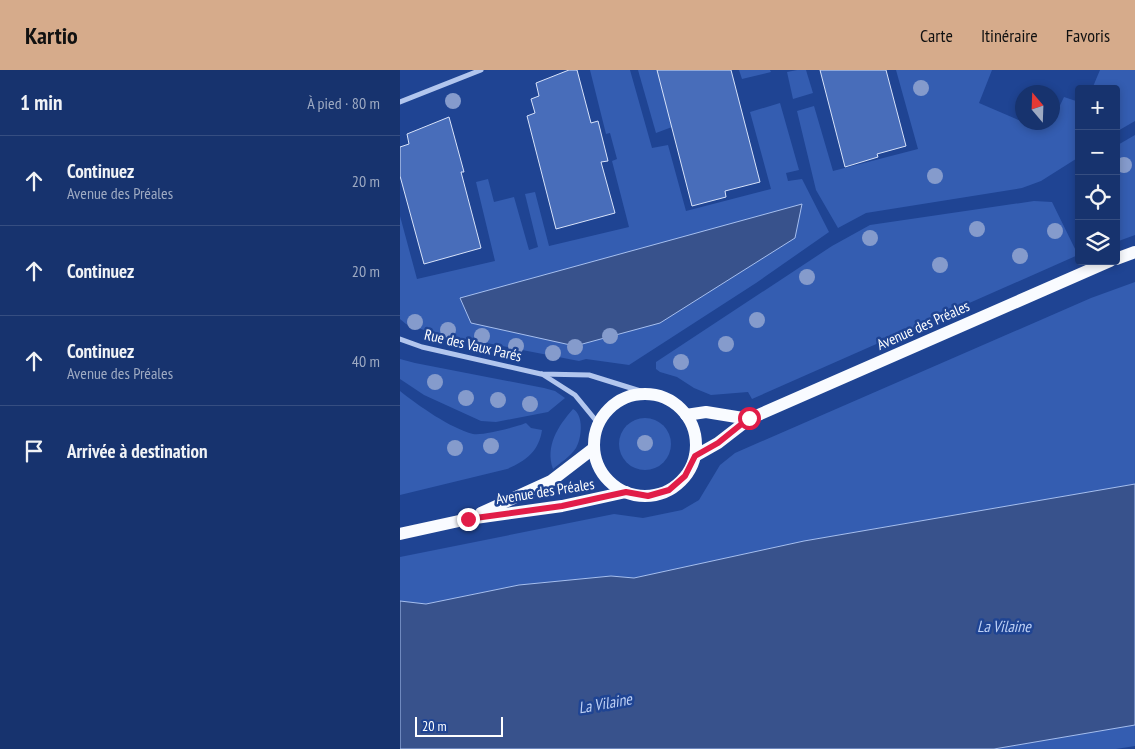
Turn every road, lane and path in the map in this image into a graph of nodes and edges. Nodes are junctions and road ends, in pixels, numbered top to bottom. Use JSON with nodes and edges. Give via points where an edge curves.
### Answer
{"nodes":[{"id":1,"x":481,"y":70,"type":"edge"},
{"id":2,"x":400,"y":102,"type":"edge"},
{"id":3,"x":1135,"y":252,"type":"edge"},
{"id":4,"x":1120,"y":258,"type":"edge"},
{"id":5,"x":1101,"y":265,"type":"edge"},
{"id":6,"x":400,"y":339,"type":"edge"},
{"id":7,"x":541,"y":374,"type":"junction"},
{"id":8,"x":650,"y":394,"type":"junction"},
{"id":9,"x":686,"y":414,"type":"junction"},
{"id":10,"x":749,"y":418,"type":"junction"},
{"id":11,"x":598,"y":423,"type":"junction"},
{"id":12,"x":594,"y":448,"type":"junction"},
{"id":13,"x":695,"y":456,"type":"junction"},
{"id":14,"x":626,"y":492,"type":"junction"},
{"id":15,"x":468,"y":519,"type":"junction"},
{"id":16,"x":400,"y":534,"type":"edge"}],
"edges":[{"from":1,"to":2,"type":"street"},
{"from":3,"to":4,"type":"main road"},
{"from":5,"to":10,"type":"main road","name":"Avenue des Préales"},
{"from":6,"to":7,"type":"street","name":"Rue des Vaux Parés"},
{"from":7,"to":8,"type":"street","name":"Rue des Vaux Parés","via":[[589,375]]},
{"from":7,"to":11,"type":"street","name":"Rue des Vaux Parés","via":[[575,395]]},
{"from":8,"to":9,"type":"main road","via":[[670,400]]},
{"from":8,"to":11,"type":"main road","via":[[623,399],[611,406]]},
{"from":9,"to":10,"type":"main road","via":[[706,412]]},
{"from":9,"to":13,"type":"main road","via":[[695,433]]},
{"from":10,"to":13,"type":"main road","name":"Avenue des Préales","via":[[718,443]]},
{"from":11,"to":12,"type":"main road"},
{"from":12,"to":14,"type":"main road","via":[[598,467],[610,482]]},
{"from":12,"to":15,"type":"main road","name":"Avenue des Préales","via":[[551,481]]},
{"from":13,"to":14,"type":"main road","via":[[685,476],[669,490],[648,496]]},
{"from":14,"to":15,"type":"main road","name":"Avenue des Préales","via":[[562,506]]},
{"from":15,"to":16,"type":"main road","name":"Avenue des Préales"}]}
